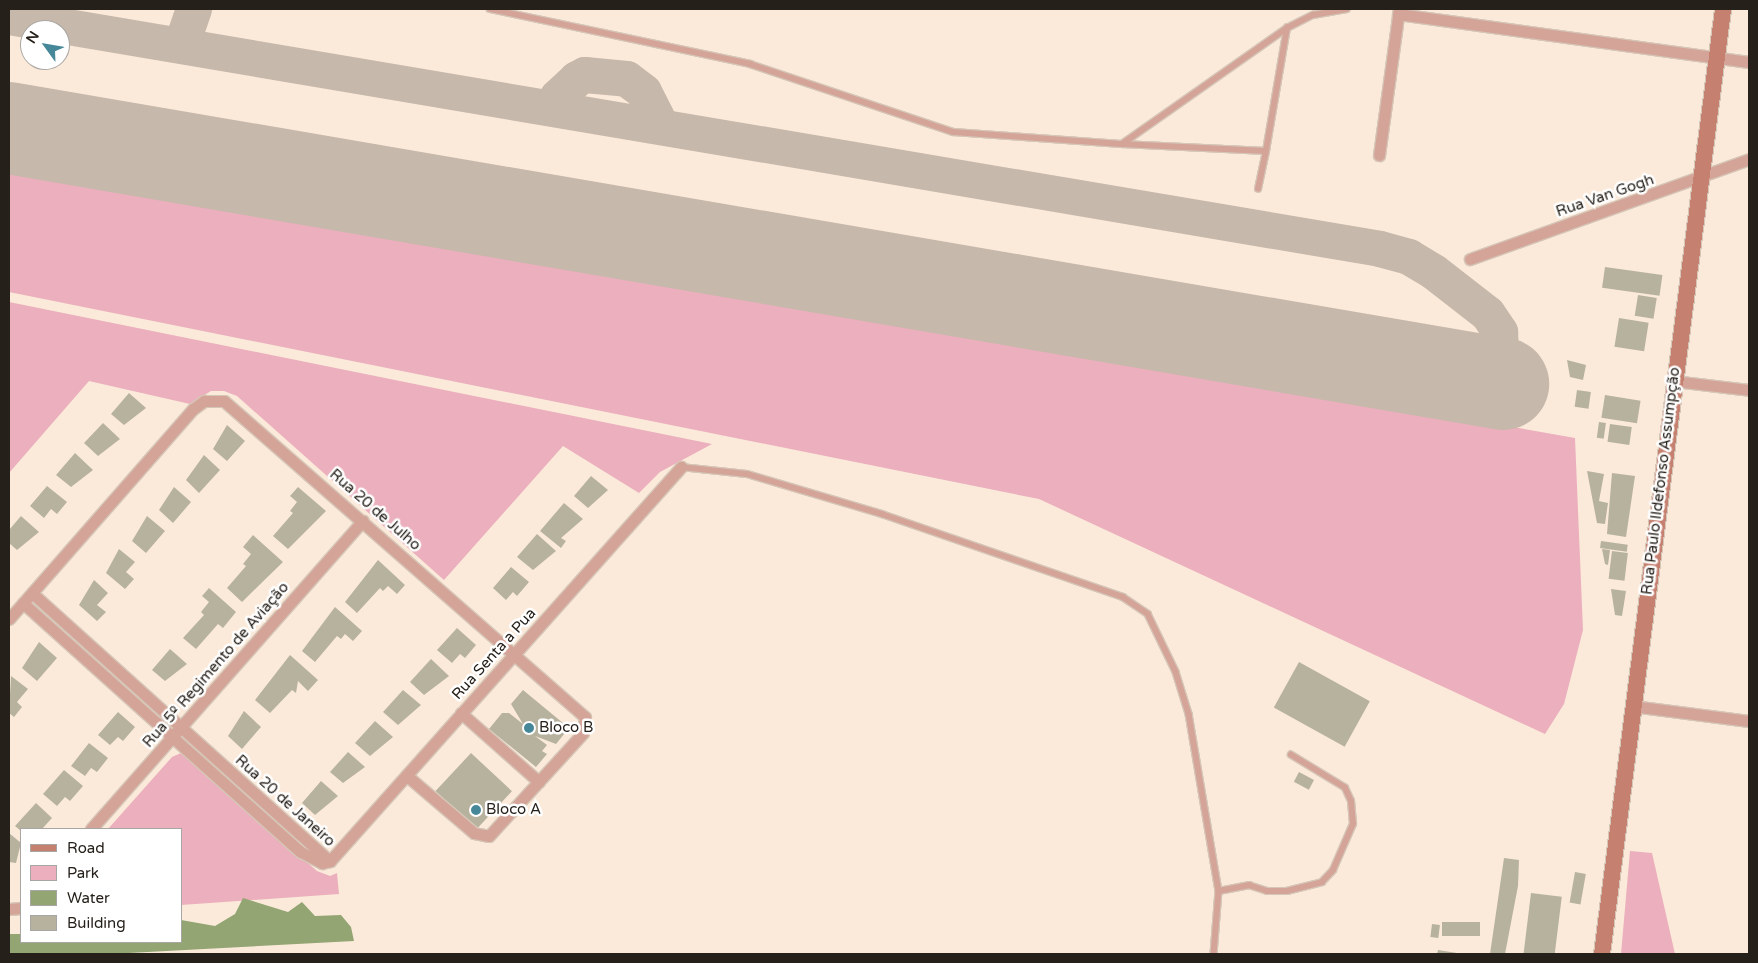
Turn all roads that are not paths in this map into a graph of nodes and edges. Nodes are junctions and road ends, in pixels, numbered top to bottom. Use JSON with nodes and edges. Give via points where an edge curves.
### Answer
{"nodes":[{"id":1,"x":490,"y":9,"type":"edge"},
{"id":2,"x":1346,"y":9,"type":"edge"},
{"id":3,"x":1723,"y":9,"type":"edge"},
{"id":4,"x":1398,"y":11,"type":"edge"},
{"id":5,"x":1287,"y":28,"type":"junction"},
{"id":6,"x":1716,"y":57,"type":"junction"},
{"id":7,"x":1749,"y":62,"type":"edge"},
{"id":8,"x":1122,"y":144,"type":"junction"},
{"id":9,"x":1266,"y":151,"type":"junction"},
{"id":10,"x":1379,"y":155,"type":"dead end"},
{"id":11,"x":1749,"y":159,"type":"edge"},
{"id":12,"x":1701,"y":179,"type":"junction"},
{"id":13,"x":1258,"y":189,"type":"dead end"},
{"id":14,"x":1470,"y":259,"type":"dead end"},
{"id":15,"x":1674,"y":381,"type":"junction"},
{"id":16,"x":1749,"y":390,"type":"edge"},
{"id":17,"x":681,"y":466,"type":"joint"},
{"id":18,"x":363,"y":521,"type":"junction"},
{"id":19,"x":32,"y":593,"type":"junction"},
{"id":20,"x":23,"y":603,"type":"junction"},
{"id":21,"x":9,"y":619,"type":"edge"},
{"id":22,"x":515,"y":653,"type":"junction"},
{"id":23,"x":1632,"y":706,"type":"junction"},
{"id":24,"x":461,"y":713,"type":"junction"},
{"id":25,"x":1749,"y":722,"type":"edge"},
{"id":26,"x":181,"y":727,"type":"junction"},
{"id":27,"x":172,"y":737,"type":"junction"},
{"id":28,"x":1291,"y":755,"type":"dead end"},
{"id":29,"x":406,"y":774,"type":"junction"},
{"id":30,"x":539,"y":782,"type":"junction"},
{"id":31,"x":92,"y":828,"type":"edge"},
{"id":32,"x":330,"y":861,"type":"junction"},
{"id":33,"x":1219,"y":891,"type":"junction"},
{"id":34,"x":1214,"y":954,"type":"edge"},
{"id":35,"x":1602,"y":954,"type":"edge"}],
"edges":[{"from":1,"to":8,"type":"lane","via":[[750,64],[953,132]]},
{"from":2,"to":5,"type":"lane","via":[[1313,15]]},
{"from":3,"to":6,"type":"street","name":"Rua Paulo Ildefonso Assumpção"},
{"from":4,"to":6,"type":"street"},
{"from":4,"to":10,"type":"street"},
{"from":5,"to":8,"type":"lane"},
{"from":5,"to":9,"type":"lane"},
{"from":6,"to":7,"type":"street"},
{"from":6,"to":12,"type":"street","name":"Rua Paulo Ildefonso Assumpção"},
{"from":8,"to":9,"type":"lane"},
{"from":9,"to":13,"type":"lane"},
{"from":11,"to":12,"type":"street","name":"Rua Van Gogh"},
{"from":12,"to":14,"type":"street","name":"Rua Van Gogh"},
{"from":12,"to":15,"type":"street","name":"Rua Paulo Ildefonso Assumpção"},
{"from":15,"to":16,"type":"street"},
{"from":15,"to":23,"type":"street","name":"Rua Paulo Ildefonso Assumpção"},
{"from":17,"to":22,"type":"street","name":"Rua Senta a Pua"},
{"from":17,"to":33,"type":"lane","via":[[747,474],[882,514],[1123,597],[1148,614],[1176,672],[1189,714]]},
{"from":18,"to":19,"type":"street","name":"Rua 20 de Julho","via":[[232,405],[211,399],[193,409]]},
{"from":18,"to":22,"type":"street","name":"Rua 20 de Julho"},
{"from":18,"to":26,"type":"street","name":"Rua 5º Regimento de Aviação"},
{"from":19,"to":20,"type":"street"},
{"from":19,"to":26,"type":"street","name":"Rua 20 de Janeiro"},
{"from":20,"to":21,"type":"street"},
{"from":20,"to":27,"type":"street","name":"Rua 20 de Janeiro"},
{"from":22,"to":24,"type":"street","name":"Rua Senta a Pua"},
{"from":22,"to":30,"type":"street","name":"Rua 20 de Julho","via":[[587,723]]},
{"from":23,"to":25,"type":"street"},
{"from":23,"to":35,"type":"street","name":"Rua Paulo Ildefonso Assumpção"},
{"from":24,"to":29,"type":"street","name":"Rua Senta a Pua"},
{"from":24,"to":30,"type":"street"},
{"from":26,"to":27,"type":"street","name":"Rua 5º Regimento de Aviação"},
{"from":26,"to":32,"type":"street","name":"Rua 20 de Janeiro"},
{"from":27,"to":31,"type":"street","name":"Rua 5º Regimento de Aviação"},
{"from":27,"to":32,"type":"street","name":"Rua 20 de Janeiro","via":[[301,852],[322,863]]},
{"from":28,"to":33,"type":"lane","via":[[1345,788],[1351,801],[1353,824],[1332,870],[1322,882],[1287,891],[1267,891],[1249,885]]},
{"from":29,"to":30,"type":"street","via":[[481,837],[495,832]]},
{"from":29,"to":32,"type":"street","name":"Rua Senta a Pua"},
{"from":33,"to":34,"type":"lane"}]}
